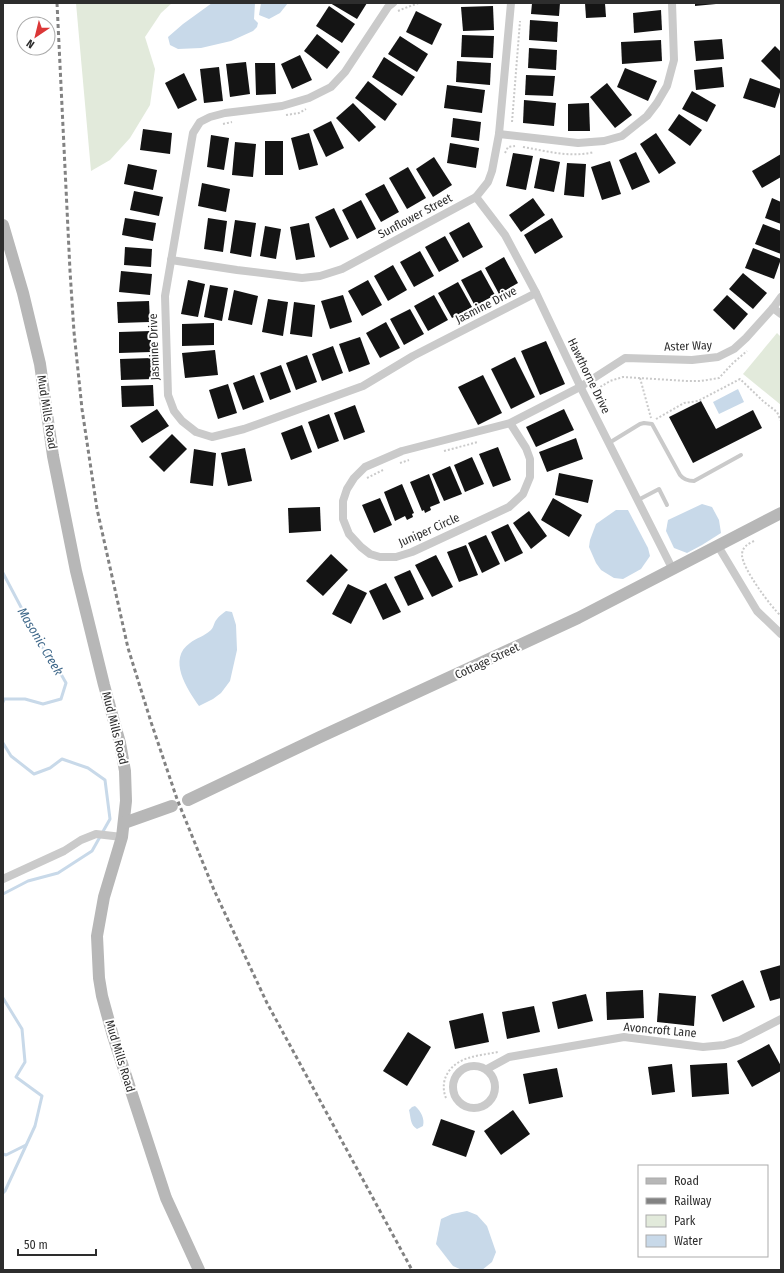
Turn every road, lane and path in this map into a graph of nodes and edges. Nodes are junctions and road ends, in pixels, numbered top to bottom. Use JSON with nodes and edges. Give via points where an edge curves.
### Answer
{"nodes":[{"id":1,"x":393,"y":3,"type":"edge"},
{"id":2,"x":512,"y":3,"type":"edge"},
{"id":3,"x":672,"y":3,"type":"edge"},
{"id":4,"x":520,"y":19,"type":"dead end"},
{"id":5,"x":512,"y":122,"type":"dead end"},
{"id":6,"x":499,"y":134,"type":"junction"},
{"id":7,"x":598,"y":151,"type":"dead end"},
{"id":8,"x":504,"y":159,"type":"dead end"},
{"id":9,"x":476,"y":197,"type":"junction"},
{"id":10,"x":3,"y":225,"type":"edge"},
{"id":11,"x":171,"y":260,"type":"junction"},
{"id":12,"x":536,"y":293,"type":"junction"},
{"id":13,"x":781,"y":297,"type":"edge"},
{"id":14,"x":773,"y":308,"type":"junction"},
{"id":15,"x":781,"y":314,"type":"edge"},
{"id":16,"x":640,"y":378,"type":"dead end"},
{"id":17,"x":580,"y":387,"type":"junction"},
{"id":18,"x":781,"y":421,"type":"edge"},
{"id":19,"x":510,"y":423,"type":"junction"},
{"id":20,"x":481,"y":441,"type":"dead end"},
{"id":21,"x":609,"y":443,"type":"junction"},
{"id":22,"x":442,"y":451,"type":"dead end"},
{"id":23,"x":741,"y":455,"type":"dead end"},
{"id":24,"x":413,"y":458,"type":"dead end"},
{"id":25,"x":399,"y":463,"type":"dead end"},
{"id":26,"x":385,"y":469,"type":"dead end"},
{"id":27,"x":364,"y":480,"type":"dead end"},
{"id":28,"x":638,"y":500,"type":"junction"},
{"id":29,"x":667,"y":505,"type":"dead end"},
{"id":30,"x":781,"y":513,"type":"edge"},
{"id":31,"x":754,"y":541,"type":"dead end"},
{"id":32,"x":718,"y":546,"type":"junction"},
{"id":33,"x":673,"y":570,"type":"junction"},
{"id":34,"x":781,"y":616,"type":"edge"},
{"id":35,"x":781,"y":634,"type":"edge"},
{"id":36,"x":188,"y":800,"type":"dead end"},
{"id":37,"x":172,"y":806,"type":"dead end"},
{"id":38,"x":124,"y":823,"type":"junction"},
{"id":39,"x":122,"y":837,"type":"junction"},
{"id":40,"x":3,"y":879,"type":"edge"},
{"id":41,"x":781,"y":1019,"type":"edge"},
{"id":42,"x":487,"y":1069,"type":"junction"},
{"id":43,"x":199,"y":1270,"type":"edge"}],
"edges":[{"from":1,"to":11,"type":"street","name":"Jasmine Drive","via":[[345,72],[331,87],[310,98],[282,106],[225,113],[200,122],[193,133],[190,147]]},
{"from":2,"to":6,"type":"street","name":"Sunflower Street"},
{"from":3,"to":6,"type":"street","via":[[674,60],[667,86],[647,116],[622,136],[604,141],[578,143]]},
{"from":4,"to":5,"type":"path"},
{"from":6,"to":9,"type":"street","name":"Sunflower Street","via":[[488,182]]},
{"from":7,"to":8,"type":"path","via":[[586,154],[554,154],[514,146],[508,147]]},
{"from":9,"to":11,"type":"street","name":"Sunflower Street","via":[[342,269],[320,276],[302,278]]},
{"from":9,"to":12,"type":"street","name":"Hawthorne Drive","via":[[505,235]]},
{"from":10,"to":38,"type":"street","name":"Mud Mills Road","via":[[40,364],[76,571],[120,743],[125,771]]},
{"from":11,"to":12,"type":"street","name":"Jasmine Drive","via":[[165,296],[168,395],[174,411],[182,421],[196,432],[212,437],[244,429],[364,386],[413,356]]},
{"from":12,"to":17,"type":"street","name":"Hawthorne Drive"},
{"from":13,"to":14,"type":"street","name":"Aster Way"},
{"from":14,"to":15,"type":"street"},
{"from":14,"to":17,"type":"street","name":"Aster Way","via":[[734,349],[718,357],[692,360],[625,358]]},
{"from":16,"to":18,"type":"path","via":[[652,421],[684,403],[698,401],[740,379],[777,412]]},
{"from":17,"to":19,"type":"street","name":"Juniper Circle"},
{"from":17,"to":21,"type":"street","name":"Hawthorne Drive"},
{"from":19,"to":19,"type":"street","name":"Juniper Circle","via":[[526,448],[530,459],[530,477],[523,494],[509,507],[396,557],[370,554],[349,534],[343,519],[343,501],[354,478],[366,468],[402,451]]},
{"from":20,"to":22,"type":"path"},
{"from":21,"to":23,"type":"lane","via":[[640,424],[652,424],[680,475],[690,481]]},
{"from":21,"to":28,"type":"street","name":"Hawthorne Drive"},
{"from":24,"to":25,"type":"path"},
{"from":26,"to":27,"type":"path"},
{"from":28,"to":29,"type":"lane","via":[[659,489]]},
{"from":28,"to":33,"type":"street","name":"Hawthorne Drive"},
{"from":30,"to":32,"type":"street","name":"Cottage Street"},
{"from":31,"to":34,"type":"path","via":[[747,544],[743,550],[744,561],[762,594]]},
{"from":32,"to":33,"type":"street","name":"Cottage Street"},
{"from":32,"to":35,"type":"street","via":[[757,611]]},
{"from":33,"to":36,"type":"street","name":"Cottage Street","via":[[578,618]]},
{"from":37,"to":38,"type":"street"},
{"from":38,"to":39,"type":"street","name":"Mud Mills Road"},
{"from":39,"to":40,"type":"street","via":[[96,834]]},
{"from":39,"to":43,"type":"street","name":"Mud Mills Road","via":[[104,897],[97,936],[102,996],[166,1198]]},
{"from":41,"to":42,"type":"street","name":"Avoncroft Lane","via":[[740,1040],[724,1045],[703,1047],[624,1037],[509,1057]]},
{"from":42,"to":42,"type":"street","via":[[495,1087],[491,1100],[479,1108],[465,1107],[459,1103],[452,1090],[452,1083],[459,1071],[472,1066]]}]}
